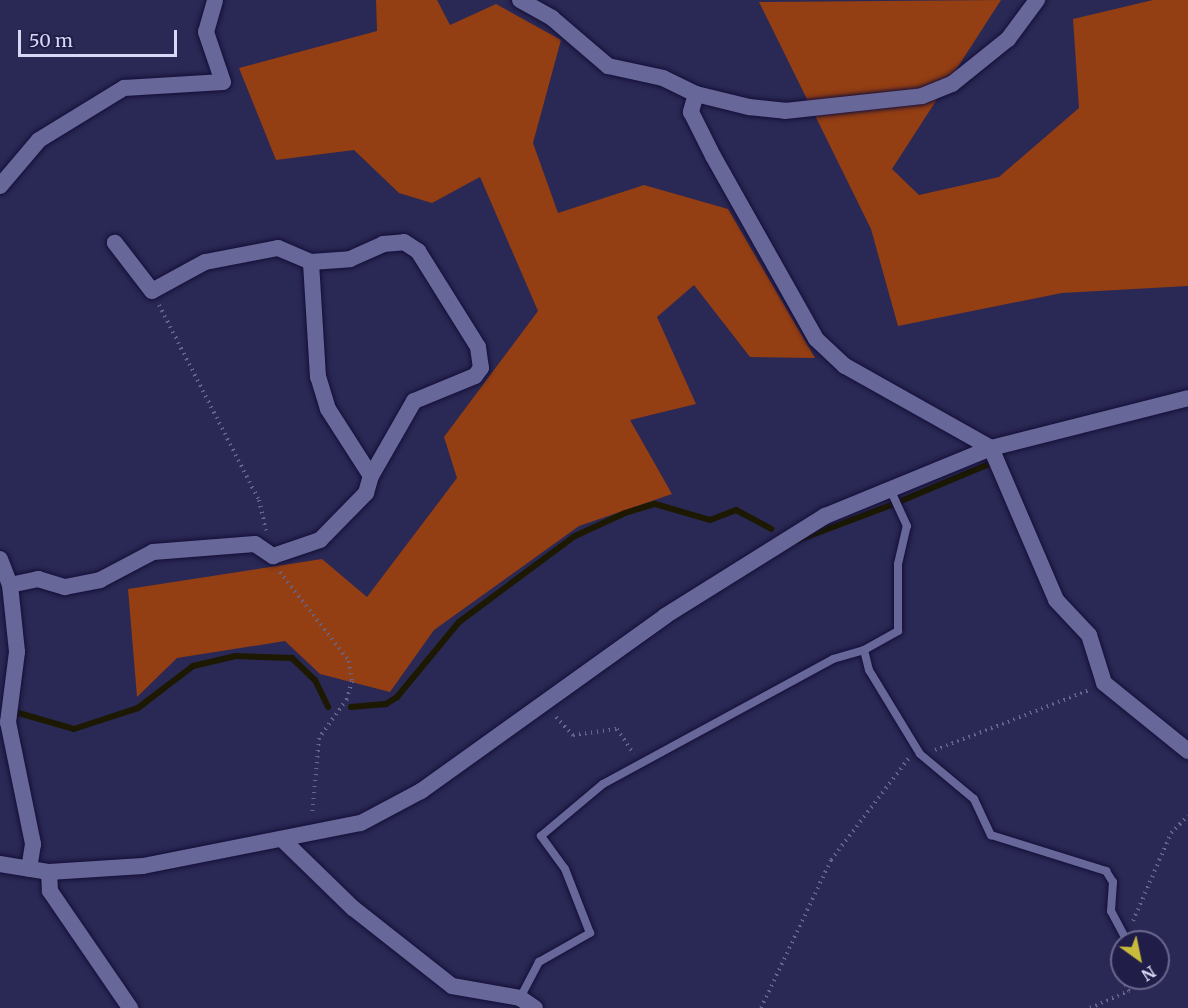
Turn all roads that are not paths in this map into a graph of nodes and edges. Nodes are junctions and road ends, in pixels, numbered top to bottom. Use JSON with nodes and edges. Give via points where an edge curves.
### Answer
{"nodes":[{"id":1,"x":215,"y":0,"type":"edge"},
{"id":2,"x":520,"y":0,"type":"edge"},
{"id":3,"x":1037,"y":0,"type":"edge"},
{"id":4,"x":696,"y":94,"type":"junction"},
{"id":5,"x":0,"y":186,"type":"edge"},
{"id":6,"x":115,"y":243,"type":"dead end"},
{"id":7,"x":311,"y":262,"type":"junction"},
{"id":8,"x":1188,"y":398,"type":"edge"},
{"id":9,"x":991,"y":448,"type":"junction"},
{"id":10,"x":371,"y":476,"type":"junction"},
{"id":11,"x":890,"y":489,"type":"junction"},
{"id":12,"x":0,"y":559,"type":"edge"},
{"id":13,"x":10,"y":585,"type":"junction"},
{"id":14,"x":864,"y":650,"type":"junction"},
{"id":15,"x":1188,"y":751,"type":"edge"},
{"id":16,"x":283,"y":840,"type":"junction"},
{"id":17,"x":0,"y":864,"type":"edge"},
{"id":18,"x":29,"y":869,"type":"junction"},
{"id":19,"x":49,"y":872,"type":"junction"},
{"id":20,"x":1120,"y":930,"type":"edge"},
{"id":21,"x":520,"y":998,"type":"junction"},
{"id":22,"x":130,"y":1008,"type":"edge"},
{"id":23,"x":535,"y":1008,"type":"edge"}],
"edges":[{"from":1,"to":5,"type":"street","via":[[206,32],[223,82],[124,88],[39,140]]},
{"from":2,"to":4,"type":"street","via":[[552,18],[601,63],[663,78]]},
{"from":3,"to":4,"type":"street","via":[[1008,39],[952,84],[922,96],[785,111]]},
{"from":4,"to":9,"type":"street","via":[[691,112],[708,147],[816,339],[845,366]]},
{"from":6,"to":7,"type":"street","via":[[152,291],[205,262],[278,248]]},
{"from":7,"to":10,"type":"street","via":[[318,377],[328,409]]},
{"from":7,"to":10,"type":"street","via":[[350,260],[383,244],[404,242],[418,251],[478,347],[480,368],[475,376],[414,401]]},
{"from":8,"to":9,"type":"street"},
{"from":9,"to":11,"type":"street"},
{"from":9,"to":15,"type":"street","via":[[1056,600],[1089,634],[1104,683]]},
{"from":10,"to":13,"type":"street","via":[[366,494],[320,540],[268,551],[233,543],[153,552],[100,580],[65,587],[39,579]]},
{"from":11,"to":14,"type":"lane","via":[[907,526],[898,564],[898,631]]},
{"from":11,"to":16,"type":"street","via":[[770,546],[421,791],[361,823]]},
{"from":12,"to":13,"type":"street"},
{"from":13,"to":18,"type":"street","via":[[17,652],[8,722],[33,844]]},
{"from":14,"to":20,"type":"lane","via":[[869,670],[920,754],[974,799],[992,835],[1106,871],[1113,882],[1111,910]]},
{"from":14,"to":21,"type":"lane","via":[[833,659],[591,792],[568,819],[541,836],[565,869],[590,933],[539,962]]},
{"from":16,"to":19,"type":"street","via":[[143,866]]},
{"from":16,"to":21,"type":"street","via":[[353,908],[452,986]]},
{"from":17,"to":18,"type":"street"},
{"from":18,"to":19,"type":"street"},
{"from":19,"to":22,"type":"street","via":[[50,891]]},
{"from":21,"to":23,"type":"street"}]}
